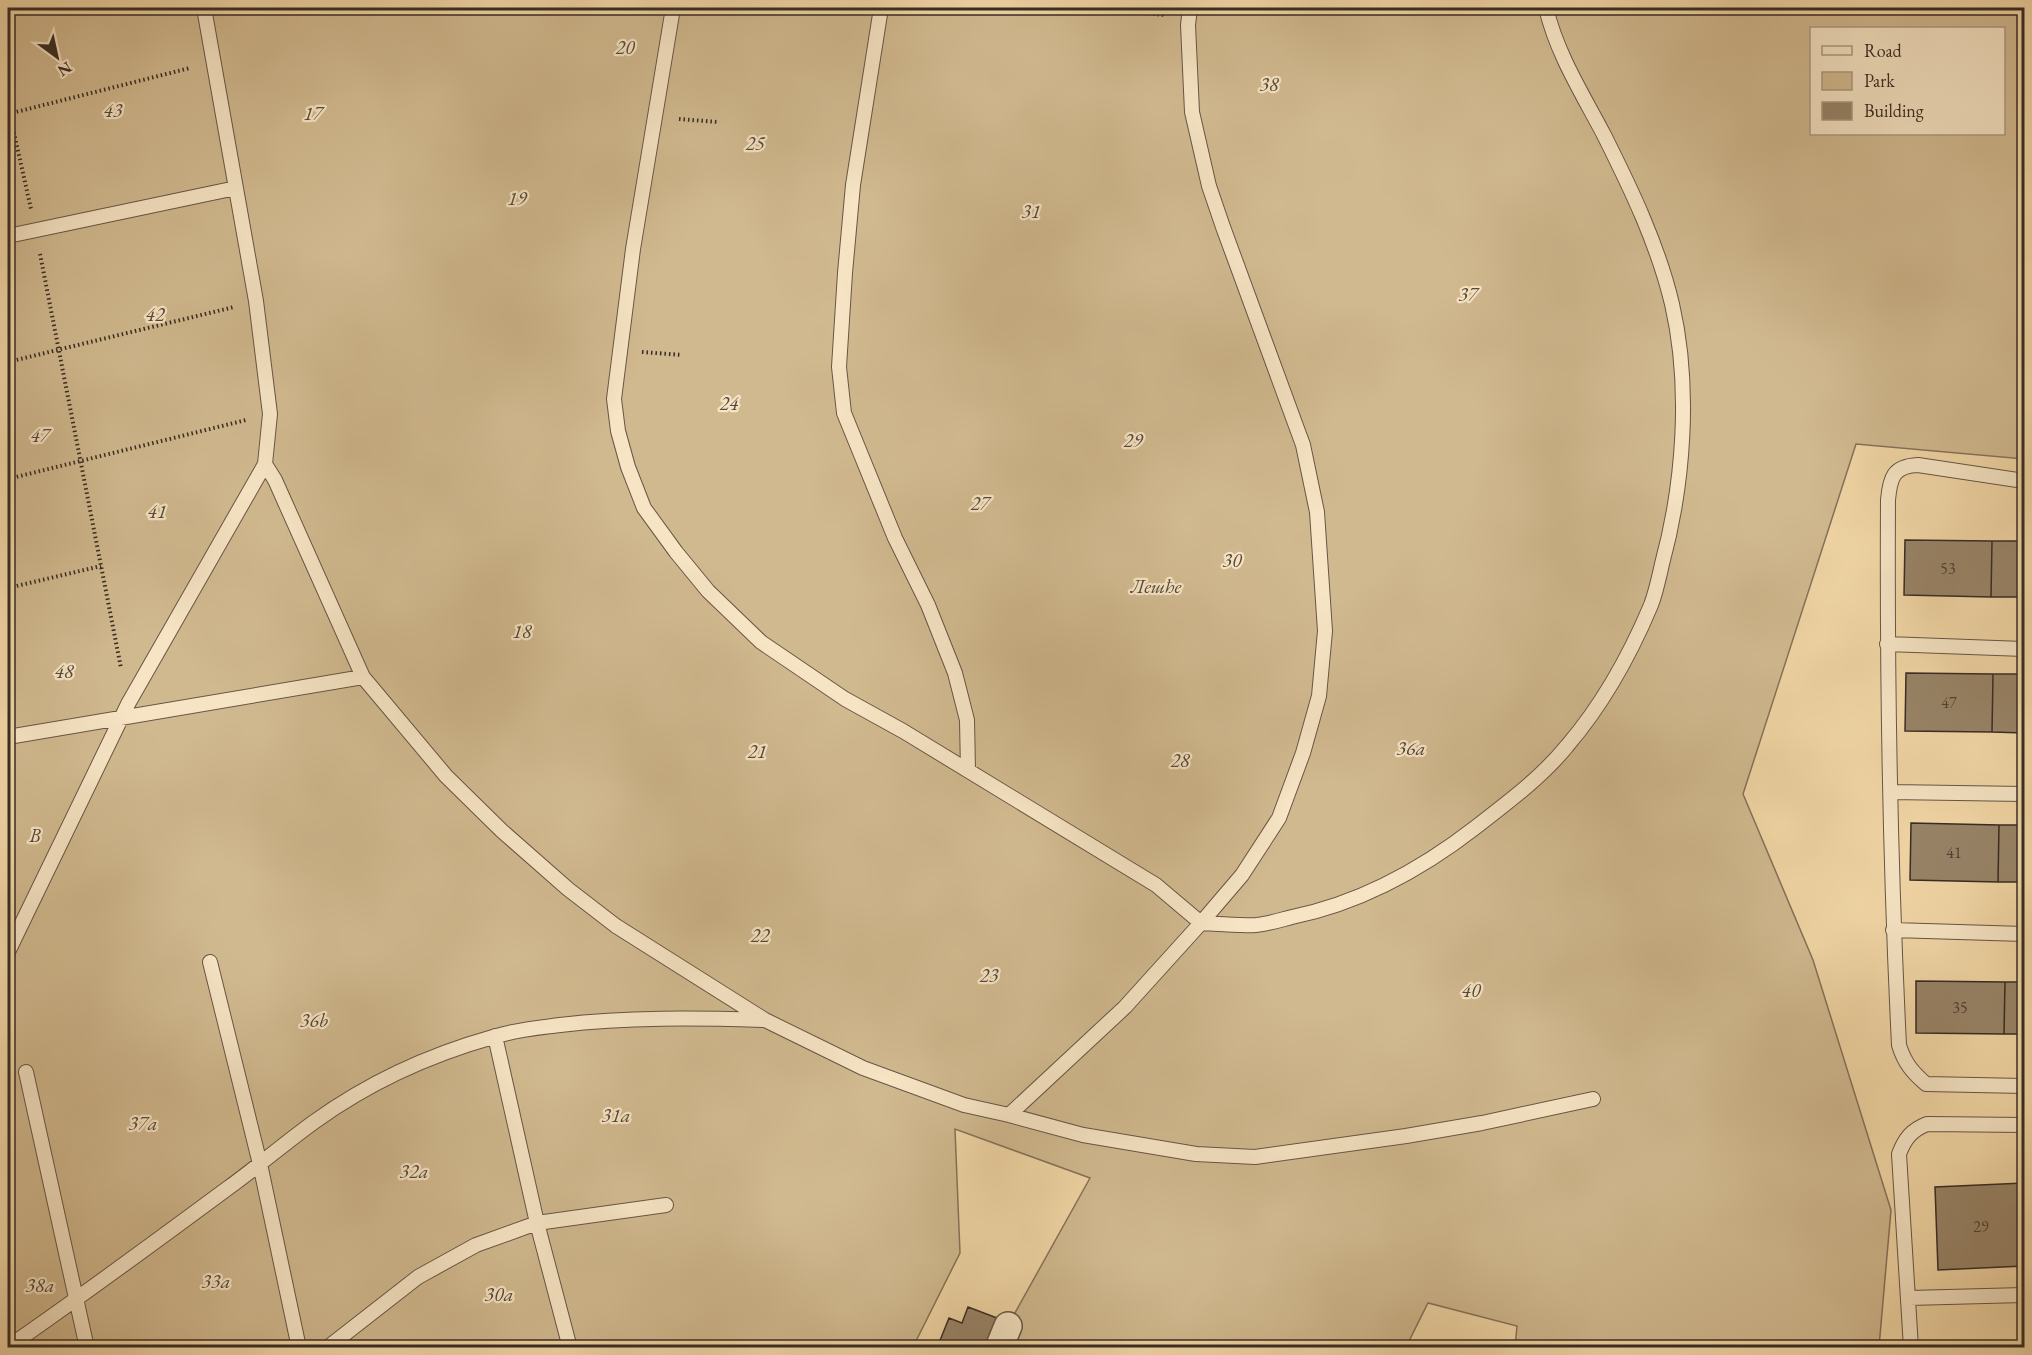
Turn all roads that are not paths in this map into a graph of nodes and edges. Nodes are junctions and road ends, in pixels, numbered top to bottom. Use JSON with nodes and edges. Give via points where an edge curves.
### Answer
{"nodes":[{"id":1,"x":204,"y":8,"type":"edge"},
{"id":2,"x":673,"y":8,"type":"edge"},
{"id":3,"x":881,"y":8,"type":"edge"},
{"id":4,"x":1190,"y":8,"type":"edge"},
{"id":5,"x":1546,"y":8,"type":"edge"},
{"id":6,"x":236,"y":188,"type":"junction"},
{"id":7,"x":8,"y":236,"type":"edge"},
{"id":8,"x":265,"y":464,"type":"junction"},
{"id":9,"x":2025,"y":482,"type":"edge"},
{"id":10,"x":1887,"y":644,"type":"junction"},
{"id":11,"x":2025,"y":649,"type":"edge"},
{"id":12,"x":363,"y":676,"type":"junction"},
{"id":13,"x":122,"y":719,"type":"junction"},
{"id":14,"x":8,"y":737,"type":"edge"},
{"id":15,"x":968,"y":770,"type":"junction"},
{"id":16,"x":1891,"y":792,"type":"junction"},
{"id":17,"x":2025,"y":794,"type":"edge"},
{"id":18,"x":1201,"y":923,"type":"junction"},
{"id":19,"x":1893,"y":930,"type":"junction"},
{"id":20,"x":2025,"y":934,"type":"edge"},
{"id":21,"x":8,"y":952,"type":"edge"},
{"id":22,"x":210,"y":962,"type":"dead end"},
{"id":23,"x":765,"y":1020,"type":"junction"},
{"id":24,"x":495,"y":1036,"type":"junction"},
{"id":25,"x":27,"y":1072,"type":"dead end"},
{"id":26,"x":2025,"y":1086,"type":"edge"},
{"id":27,"x":1593,"y":1099,"type":"dead end"},
{"id":28,"x":1009,"y":1115,"type":"junction"},
{"id":29,"x":2025,"y":1125,"type":"edge"},
{"id":30,"x":261,"y":1164,"type":"junction"},
{"id":31,"x":666,"y":1205,"type":"dead end"},
{"id":32,"x":537,"y":1223,"type":"junction"},
{"id":33,"x":2025,"y":1295,"type":"edge"},
{"id":34,"x":1909,"y":1298,"type":"junction"},
{"id":35,"x":76,"y":1300,"type":"junction"},
{"id":36,"x":8,"y":1347,"type":"edge"},
{"id":37,"x":87,"y":1347,"type":"edge"},
{"id":38,"x":299,"y":1347,"type":"edge"},
{"id":39,"x":327,"y":1347,"type":"edge"},
{"id":40,"x":570,"y":1347,"type":"edge"},
{"id":41,"x":1911,"y":1347,"type":"edge"}],
"edges":[{"from":1,"to":6,"type":"lane"},
{"from":2,"to":15,"type":"lane","via":[[633,249],[614,399],[628,467],[644,508],[682,560],[761,642],[845,699]]},
{"from":3,"to":15,"type":"lane","via":[[852,196],[839,367],[844,413],[955,673],[967,720]]},
{"from":4,"to":18,"type":"lane","via":[[1192,112],[1209,186],[1303,445],[1317,512],[1325,631],[1319,696],[1279,818],[1242,875]]},
{"from":5,"to":18,"type":"lane","via":[[1563,59],[1648,227],[1672,304],[1682,366],[1681,430],[1675,501],[1652,602],[1617,677],[1567,747],[1514,798],[1465,835],[1415,870],[1344,903],[1258,925]]},
{"from":6,"to":7,"type":"lane"},
{"from":6,"to":8,"type":"lane","via":[[270,414]]},
{"from":8,"to":12,"type":"lane"},
{"from":8,"to":13,"type":"lane"},
{"from":9,"to":10,"type":"lane","via":[[1918,465],[1905,466],[1895,473],[1889,484],[1888,500]]},
{"from":10,"to":11,"type":"lane"},
{"from":10,"to":16,"type":"lane"},
{"from":12,"to":13,"type":"lane"},
{"from":12,"to":23,"type":"lane","via":[[446,776],[568,889],[616,926]]},
{"from":13,"to":14,"type":"lane"},
{"from":13,"to":21,"type":"lane"},
{"from":15,"to":18,"type":"lane","via":[[1156,885]]},
{"from":16,"to":17,"type":"lane"},
{"from":16,"to":19,"type":"lane"},
{"from":18,"to":28,"type":"lane","via":[[1125,1007]]},
{"from":19,"to":20,"type":"lane"},
{"from":19,"to":26,"type":"lane","via":[[1899,1045],[1903,1060],[1914,1074],[1926,1084]]},
{"from":22,"to":30,"type":"lane"},
{"from":23,"to":24,"type":"lane","via":[[599,1020]]},
{"from":23,"to":28,"type":"lane","via":[[863,1068],[964,1105]]},
{"from":24,"to":30,"type":"lane","via":[[445,1052],[359,1093]]},
{"from":24,"to":32,"type":"lane"},
{"from":25,"to":35,"type":"lane"},
{"from":27,"to":28,"type":"lane","via":[[1427,1133],[1255,1156],[1185,1152],[1083,1135]]},
{"from":29,"to":34,"type":"lane","via":[[1927,1124],[1914,1129],[1904,1140],[1899,1154]]},
{"from":30,"to":35,"type":"lane"},
{"from":30,"to":38,"type":"lane"},
{"from":31,"to":32,"type":"lane"},
{"from":32,"to":39,"type":"lane","via":[[476,1245],[418,1277]]},
{"from":32,"to":40,"type":"lane"},
{"from":33,"to":34,"type":"lane"},
{"from":34,"to":41,"type":"lane"},
{"from":35,"to":36,"type":"lane"},
{"from":35,"to":37,"type":"lane"}]}
